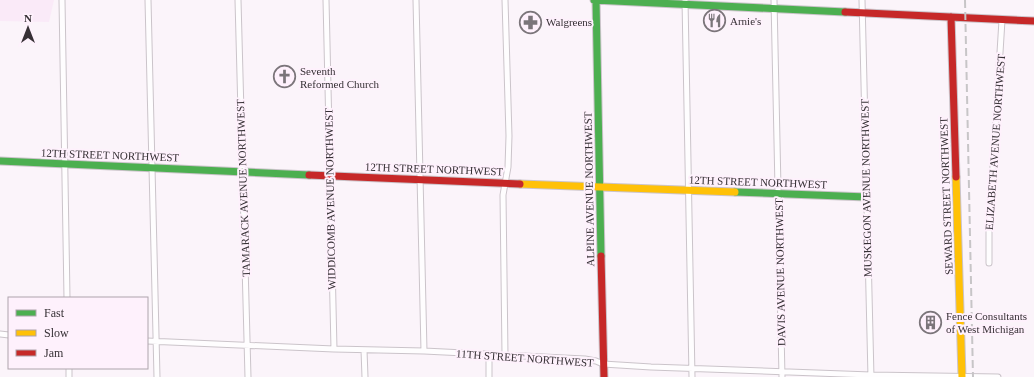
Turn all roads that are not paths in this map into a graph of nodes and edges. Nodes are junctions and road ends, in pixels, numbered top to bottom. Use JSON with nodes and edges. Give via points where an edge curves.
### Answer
{"nodes":[{"id":1,"x":62,"y":0,"type":"edge"},
{"id":2,"x":148,"y":0,"type":"edge"},
{"id":3,"x":238,"y":0,"type":"edge"},
{"id":4,"x":326,"y":0,"type":"edge"},
{"id":5,"x":416,"y":0,"type":"edge"},
{"id":6,"x":505,"y":0,"type":"edge"},
{"id":7,"x":596,"y":0,"type":"edge"},
{"id":8,"x":774,"y":0,"type":"edge"},
{"id":9,"x":862,"y":0,"type":"edge"},
{"id":10,"x":685,"y":2,"type":"edge"},
{"id":11,"x":774,"y":9,"type":"junction"},
{"id":12,"x":862,"y":13,"type":"junction"},
{"id":13,"x":952,"y":17,"type":"junction"},
{"id":14,"x":1002,"y":20,"type":"junction"},
{"id":15,"x":1034,"y":21,"type":"edge"},
{"id":16,"x":0,"y":161,"type":"edge"},
{"id":17,"x":65,"y":165,"type":"junction"},
{"id":18,"x":153,"y":168,"type":"junction"},
{"id":19,"x":242,"y":172,"type":"junction"},
{"id":20,"x":329,"y":175,"type":"junction"},
{"id":21,"x":420,"y":180,"type":"junction"},
{"id":22,"x":506,"y":183,"type":"junction"},
{"id":23,"x":600,"y":186,"type":"junction"},
{"id":24,"x":688,"y":190,"type":"junction"},
{"id":25,"x":778,"y":194,"type":"junction"},
{"id":26,"x":867,"y":197,"type":"junction"},
{"id":27,"x":989,"y":263,"type":"dead end"},
{"id":28,"x":67,"y":297,"type":"edge"},
{"id":29,"x":148,"y":341,"type":"edge"},
{"id":30,"x":157,"y":341,"type":"junction"},
{"id":31,"x":247,"y":346,"type":"junction"},
{"id":32,"x":334,"y":349,"type":"junction"},
{"id":33,"x":364,"y":350,"type":"junction"},
{"id":34,"x":424,"y":351,"type":"junction"},
{"id":35,"x":489,"y":355,"type":"junction"},
{"id":36,"x":505,"y":355,"type":"junction"},
{"id":37,"x":603,"y":364,"type":"junction"},
{"id":38,"x":692,"y":369,"type":"junction"},
{"id":39,"x":782,"y":374,"type":"edge"},
{"id":40,"x":871,"y":376,"type":"edge"},
{"id":41,"x":962,"y":376,"type":"edge"},
{"id":42,"x":157,"y":377,"type":"edge"},
{"id":43,"x":248,"y":377,"type":"edge"},
{"id":44,"x":365,"y":377,"type":"edge"},
{"id":45,"x":489,"y":377,"type":"edge"},
{"id":46,"x":604,"y":377,"type":"edge"},
{"id":47,"x":692,"y":377,"type":"edge"},
{"id":48,"x":998,"y":377,"type":"edge"}],
"edges":[{"from":1,"to":17,"type":"street"},
{"from":2,"to":18,"type":"street"},
{"from":3,"to":19,"type":"street","name":"TAMARACK AVENUE NORTHWEST"},
{"from":4,"to":20,"type":"street","name":"WIDDICOMB AVENUE NORTHWEST"},
{"from":5,"to":21,"type":"street"},
{"from":6,"to":22,"type":"street","via":[[509,136]]},
{"from":7,"to":10,"type":"street"},
{"from":7,"to":23,"type":"street","name":"ALPINE AVENUE NORTHWEST"},
{"from":8,"to":11,"type":"street","name":"DAVIS AVENUE NORTHWEST"},
{"from":9,"to":12,"type":"street","name":"MUSKEGON AVENUE NORTHWEST"},
{"from":10,"to":11,"type":"street"},
{"from":10,"to":24,"type":"street"},
{"from":11,"to":12,"type":"street"},
{"from":11,"to":25,"type":"street","name":"DAVIS AVENUE NORTHWEST"},
{"from":12,"to":13,"type":"street"},
{"from":12,"to":26,"type":"street","name":"MUSKEGON AVENUE NORTHWEST"},
{"from":13,"to":14,"type":"street"},
{"from":13,"to":41,"type":"street","name":"SEWARD STREET NORTHWEST"},
{"from":14,"to":15,"type":"street"},
{"from":14,"to":27,"type":"street","name":"ELIZABETH AVENUE NORTHWEST"},
{"from":16,"to":17,"type":"street","name":"12TH STREET NORTHWEST"},
{"from":17,"to":18,"type":"street","name":"12TH STREET NORTHWEST"},
{"from":17,"to":28,"type":"street"},
{"from":18,"to":19,"type":"street","name":"12TH STREET NORTHWEST"},
{"from":18,"to":30,"type":"street"},
{"from":19,"to":20,"type":"street","name":"12TH STREET NORTHWEST"},
{"from":19,"to":31,"type":"street","name":"TAMARACK AVENUE NORTHWEST"},
{"from":20,"to":21,"type":"street","name":"12TH STREET NORTHWEST"},
{"from":20,"to":32,"type":"street","name":"WIDDICOMB AVENUE NORTHWEST"},
{"from":21,"to":22,"type":"street","name":"12TH STREET NORTHWEST"},
{"from":21,"to":34,"type":"street"},
{"from":22,"to":23,"type":"street","name":"12TH STREET NORTHWEST"},
{"from":22,"to":36,"type":"street","via":[[503,195]]},
{"from":23,"to":24,"type":"street","name":"12TH STREET NORTHWEST"},
{"from":23,"to":37,"type":"street","name":"ALPINE AVENUE NORTHWEST"},
{"from":24,"to":25,"type":"street","name":"12TH STREET NORTHWEST"},
{"from":24,"to":38,"type":"street"},
{"from":25,"to":26,"type":"street","name":"12TH STREET NORTHWEST"},
{"from":25,"to":39,"type":"street","name":"DAVIS AVENUE NORTHWEST"},
{"from":26,"to":40,"type":"street","name":"MUSKEGON AVENUE NORTHWEST"},
{"from":29,"to":30,"type":"street","name":"11TH STREET NORTHWEST"},
{"from":30,"to":31,"type":"street","name":"11TH STREET NORTHWEST"},
{"from":30,"to":42,"type":"street"},
{"from":31,"to":32,"type":"street","name":"11TH STREET NORTHWEST"},
{"from":31,"to":43,"type":"street","name":"TAMARACK AVENUE NORTHWEST"},
{"from":32,"to":33,"type":"street","name":"11TH STREET NORTHWEST"},
{"from":33,"to":34,"type":"street","name":"11TH STREET NORTHWEST"},
{"from":33,"to":44,"type":"street"},
{"from":34,"to":35,"type":"street","name":"11TH STREET NORTHWEST"},
{"from":35,"to":36,"type":"street","name":"11TH STREET NORTHWEST"},
{"from":35,"to":45,"type":"street"},
{"from":36,"to":37,"type":"street","name":"11TH STREET NORTHWEST","via":[[585,359]]},
{"from":37,"to":38,"type":"street","name":"11TH STREET NORTHWEST"},
{"from":37,"to":46,"type":"street","name":"ALPINE AVENUE NORTHWEST"},
{"from":38,"to":39,"type":"street","name":"11TH STREET NORTHWEST"},
{"from":38,"to":47,"type":"street"},
{"from":39,"to":40,"type":"street","name":"11TH STREET NORTHWEST"},
{"from":40,"to":41,"type":"street","name":"11TH STREET NORTHWEST"},
{"from":41,"to":48,"type":"street","name":"11TH STREET NORTHWEST"}]}
